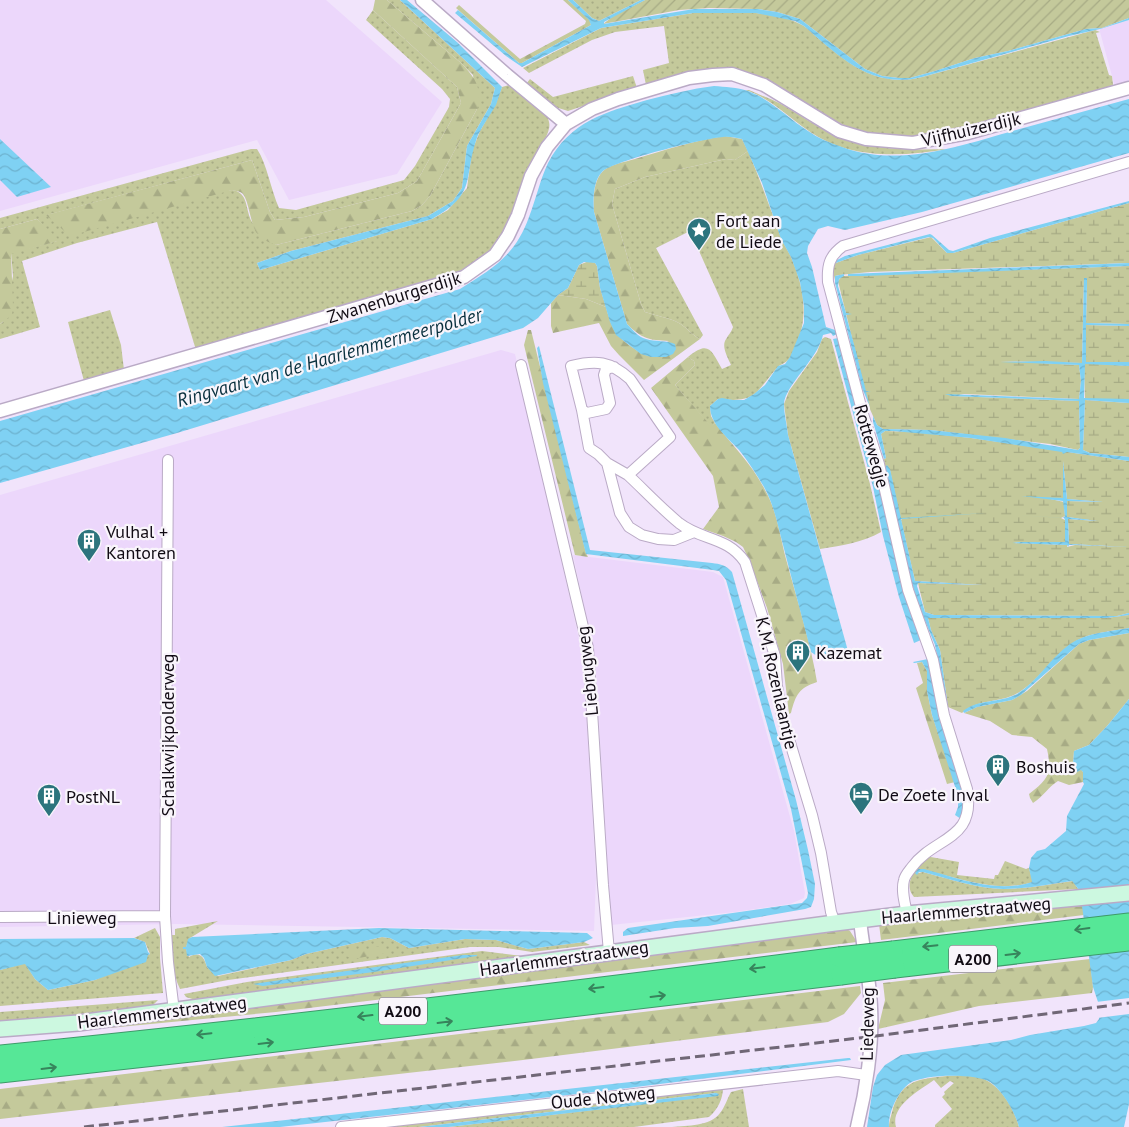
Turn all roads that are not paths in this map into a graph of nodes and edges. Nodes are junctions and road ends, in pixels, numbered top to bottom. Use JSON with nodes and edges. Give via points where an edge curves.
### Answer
{"nodes":[{"id":1,"x":422,"y":0,"type":"edge"},
{"id":2,"x":764,"y":85,"type":"joint"},
{"id":3,"x":1129,"y":88,"type":"edge"},
{"id":4,"x":566,"y":124,"type":"junction"},
{"id":5,"x":1129,"y":162,"type":"edge"},
{"id":6,"x":521,"y":366,"type":"dead end"},
{"id":7,"x":614,"y":367,"type":"junction"},
{"id":8,"x":582,"y":410,"type":"junction"},
{"id":9,"x":0,"y":411,"type":"edge"},
{"id":10,"x":168,"y":460,"type":"dead end"},
{"id":11,"x":607,"y":463,"type":"junction"},
{"id":12,"x":628,"y":475,"type":"junction"},
{"id":13,"x":694,"y":532,"type":"junction"},
{"id":14,"x":1128,"y":894,"type":"edge"},
{"id":15,"x":907,"y":914,"type":"junction"},
{"id":16,"x":165,"y":916,"type":"junction"},
{"id":17,"x":0,"y":917,"type":"edge"},
{"id":18,"x":860,"y":920,"type":"junction"},
{"id":19,"x":835,"y":923,"type":"junction"},
{"id":20,"x":1122,"y":932,"type":"edge"},
{"id":21,"x":609,"y":952,"type":"junction"},
{"id":22,"x":840,"y":966,"type":"junction"},
{"id":23,"x":174,"y":1011,"type":"junction"},
{"id":24,"x":0,"y":1029,"type":"edge"},
{"id":25,"x":0,"y":1055,"type":"edge"},
{"id":26,"x":0,"y":1073,"type":"edge"},
{"id":27,"x":866,"y":1075,"type":"junction"},
{"id":28,"x":341,"y":1127,"type":"edge"},
{"id":29,"x":857,"y":1127,"type":"edge"}],
"edges":[{"from":1,"to":4,"type":"street"},
{"from":2,"to":3,"type":"street","name":"Vijfhuizerdijk","via":[[839,131],[866,139],[913,143],[968,133]]},
{"from":2,"to":4,"type":"street","name":"Zwanenburgerdijk","via":[[732,74],[689,78],[618,99]]},
{"from":4,"to":9,"type":"street","name":"Zwanenburgerdijk","via":[[547,147],[531,176],[508,236],[495,255],[464,277]]},
{"from":5,"to":15,"type":"street","name":"Rottewegje","via":[[843,246],[829,261],[828,282],[879,464],[908,590],[933,660],[944,715],[969,800],[965,822],[957,832],[918,859],[904,877],[902,888]]},
{"from":6,"to":21,"type":"street","name":"Liebrugweg","via":[[588,648]]},
{"from":7,"to":8,"type":"street","via":[[606,369],[604,375],[610,403],[606,409],[587,413]]},
{"from":7,"to":8,"type":"street","name":"K.M. Rozenlaantje","via":[[594,362],[571,366]]},
{"from":7,"to":12,"type":"street","via":[[630,379],[670,437]]},
{"from":8,"to":11,"type":"street","name":"K.M. Rozenlaantje","via":[[589,448]]},
{"from":10,"to":16,"type":"street","name":"Schalkwijkpolderweg"},
{"from":11,"to":12,"type":"street","name":"K.M. Rozenlaantje"},
{"from":11,"to":13,"type":"street","via":[[620,513],[629,527],[658,539],[674,540]]},
{"from":12,"to":13,"type":"street","name":"K.M. Rozenlaantje","via":[[680,524]]},
{"from":13,"to":19,"type":"street","name":"K.M. Rozenlaantje","via":[[727,544],[745,562],[775,656],[782,716],[812,815]]},
{"from":14,"to":15,"type":"main road","name":"Haarlemmerstraatweg"},
{"from":15,"to":18,"type":"main road","name":"Haarlemmerstraatweg"},
{"from":16,"to":17,"type":"street","name":"Linieweg"},
{"from":16,"to":23,"type":"street","name":"Schalkwijkpolderweg"},
{"from":18,"to":19,"type":"main road","name":"Haarlemmerstraatweg"},
{"from":18,"to":27,"type":"street","name":"Liedeweg","via":[[871,1007],[871,1043]]},
{"from":19,"to":21,"type":"main road","name":"Haarlemmerstraatweg"},
{"from":20,"to":22,"type":"highway","number":"A200","bridge":true},
{"from":21,"to":23,"type":"main road","name":"Haarlemmerstraatweg"},
{"from":22,"to":25,"type":"highway","number":"A200","one_way":true,"via":[[558,993]]},
{"from":26,"to":22,"type":"highway","number":"A200","one_way":true,"via":[[220,1049]]},
{"from":23,"to":24,"type":"main road","name":"Haarlemmerstraatweg"},
{"from":27,"to":28,"type":"street","name":"Oude Notweg","via":[[838,1071]]},
{"from":27,"to":29,"type":"street","name":"Liedeweg"}]}
